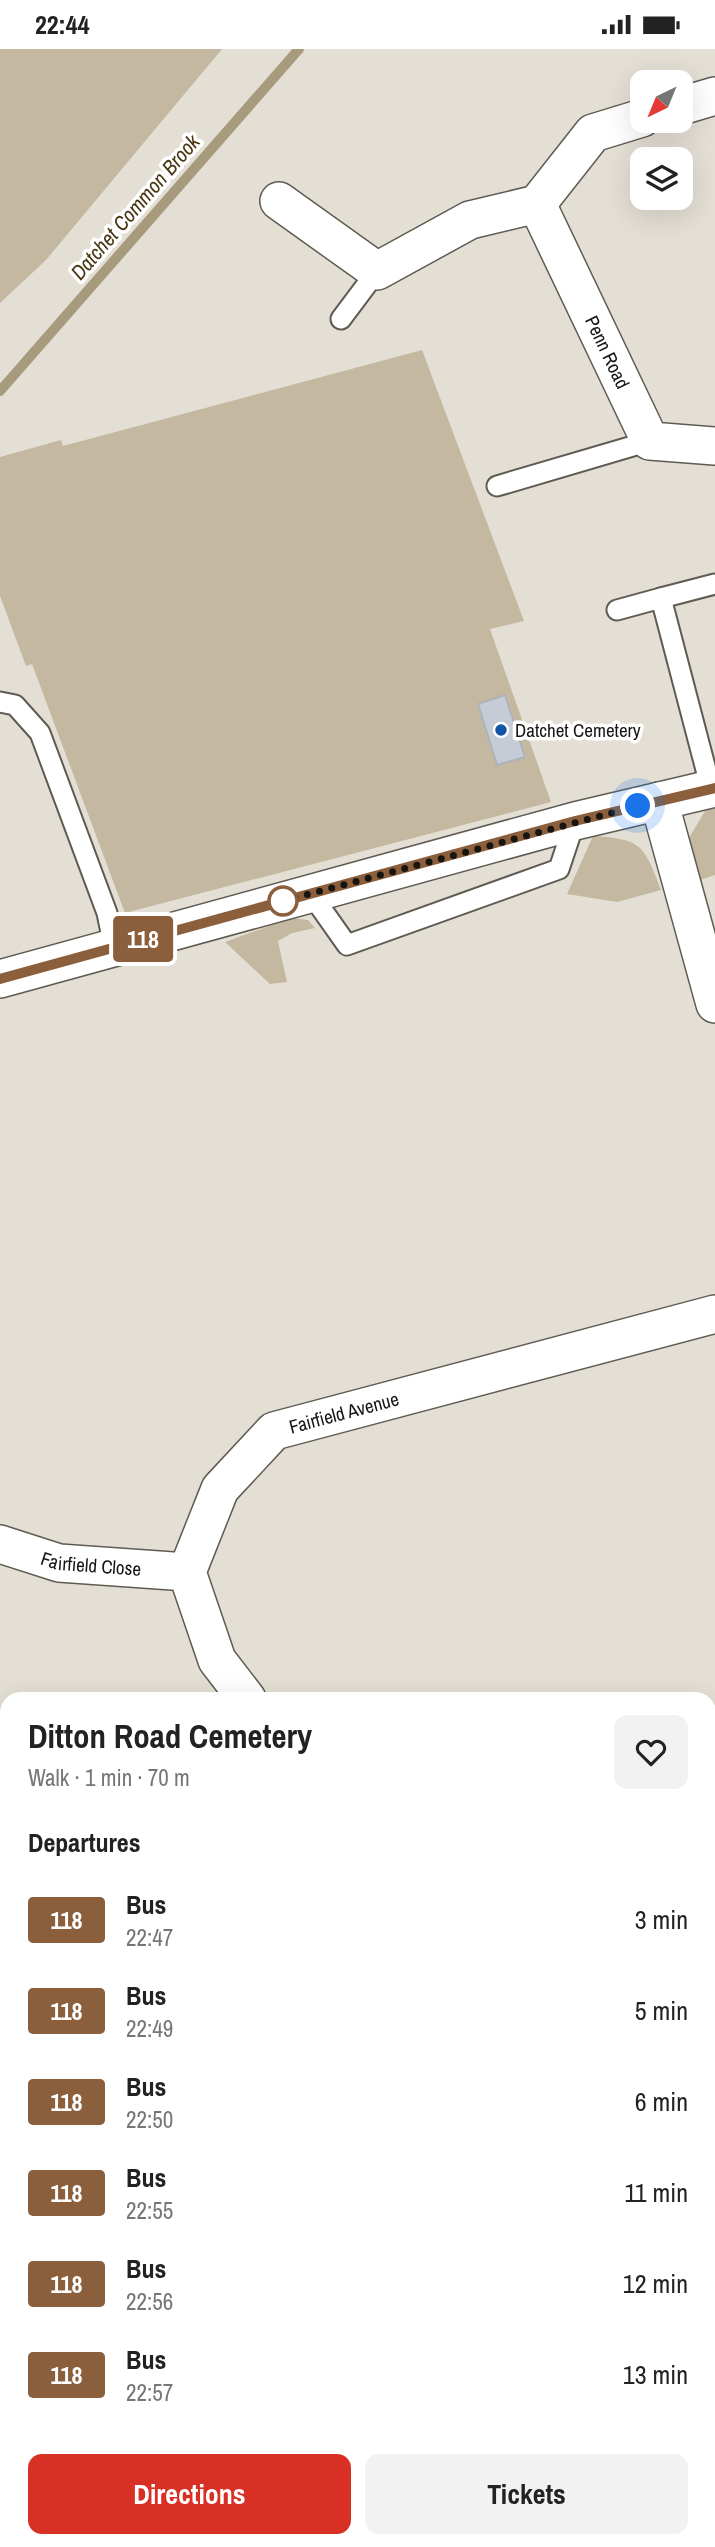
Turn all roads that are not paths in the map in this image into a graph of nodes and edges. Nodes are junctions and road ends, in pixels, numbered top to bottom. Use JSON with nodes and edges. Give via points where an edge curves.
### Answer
{"nodes":[{"id":1,"x":715,"y":96,"type":"edge"},
{"id":2,"x":693,"y":102,"type":"edge"},
{"id":3,"x":630,"y":122,"type":"edge"},
{"id":4,"x":279,"y":201,"type":"dead end"},
{"id":5,"x":537,"y":204,"type":"junction"},
{"id":6,"x":377,"y":271,"type":"junction"},
{"id":7,"x":341,"y":319,"type":"dead end"},
{"id":8,"x":650,"y":441,"type":"junction"},
{"id":9,"x":715,"y":446,"type":"edge"},
{"id":10,"x":497,"y":486,"type":"dead end"},
{"id":11,"x":715,"y":584,"type":"edge"},
{"id":12,"x":661,"y":598,"type":"junction"},
{"id":13,"x":617,"y":610,"type":"dead end"},
{"id":14,"x":0,"y":702,"type":"edge"},
{"id":15,"x":713,"y":789,"type":"edge"},
{"id":16,"x":659,"y":801,"type":"junction"},
{"id":17,"x":575,"y":821,"type":"junction"},
{"id":18,"x":311,"y":894,"type":"junction"},
{"id":19,"x":114,"y":947,"type":"junction"},
{"id":20,"x":0,"y":979,"type":"edge"},
{"id":21,"x":715,"y":1004,"type":"edge"},
{"id":22,"x":715,"y":1314,"type":"edge"},
{"id":23,"x":0,"y":1544,"type":"edge"},
{"id":24,"x":187,"y":1572,"type":"junction"},
{"id":25,"x":242,"y":1692,"type":"edge"}],
"edges":[{"from":1,"to":2,"type":"street"},
{"from":3,"to":5,"type":"street","via":[[593,133]]},
{"from":4,"to":6,"type":"street"},
{"from":5,"to":6,"type":"street","via":[[470,220]]},
{"from":5,"to":8,"type":"street","name":"Penn Road"},
{"from":6,"to":7,"type":"lane"},
{"from":8,"to":9,"type":"street"},
{"from":8,"to":10,"type":"lane"},
{"from":11,"to":12,"type":"lane"},
{"from":12,"to":13,"type":"lane"},
{"from":12,"to":15,"type":"lane"},
{"from":14,"to":19,"type":"lane","via":[[15,705],[40,733],[107,913]]},
{"from":15,"to":16,"type":"street"},
{"from":16,"to":17,"type":"street"},
{"from":16,"to":21,"type":"street"},
{"from":17,"to":18,"type":"street"},
{"from":17,"to":18,"type":"lane","via":[[559,869],[347,945]]},
{"from":18,"to":19,"type":"street"},
{"from":19,"to":20,"type":"street"},
{"from":22,"to":24,"type":"street","name":"Fairfield Avenue","via":[[274,1431],[220,1489]]},
{"from":23,"to":24,"type":"street","name":"Fairfield Close","via":[[59,1563]]},
{"from":24,"to":25,"type":"street","via":[[217,1660]]}]}
